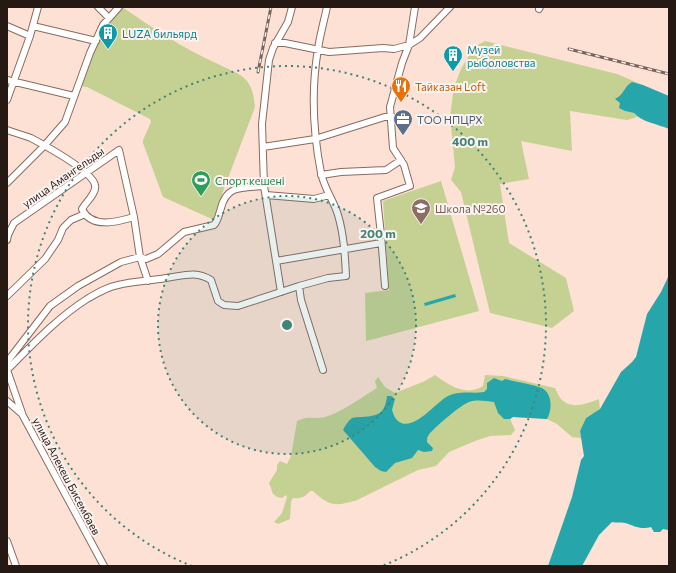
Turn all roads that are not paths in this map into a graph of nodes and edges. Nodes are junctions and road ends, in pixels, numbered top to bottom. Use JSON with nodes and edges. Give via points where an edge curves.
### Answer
{"nodes":[{"id":1,"x":38,"y":7,"type":"edge"},
{"id":2,"x":98,"y":7,"type":"edge"},
{"id":3,"x":119,"y":7,"type":"edge"},
{"id":4,"x":292,"y":7,"type":"edge"},
{"id":5,"x":327,"y":7,"type":"edge"},
{"id":6,"x":415,"y":7,"type":"edge"},
{"id":7,"x":450,"y":7,"type":"edge"},
{"id":8,"x":109,"y":18,"type":"junction"},
{"id":9,"x":7,"y":26,"type":"edge"},
{"id":10,"x":33,"y":26,"type":"junction"},
{"id":11,"x":30,"y":36,"type":"junction"},
{"id":12,"x":96,"y":41,"type":"junction"},
{"id":13,"x":275,"y":43,"type":"junction"},
{"id":14,"x":409,"y":45,"type":"junction"},
{"id":15,"x":318,"y":49,"type":"junction"},
{"id":16,"x":7,"y":80,"type":"edge"},
{"id":17,"x":14,"y":82,"type":"junction"},
{"id":18,"x":74,"y":96,"type":"junction"},
{"id":19,"x":7,"y":100,"type":"edge"},
{"id":20,"x":391,"y":115,"type":"junction"},
{"id":21,"x":7,"y":130,"type":"edge"},
{"id":22,"x":315,"y":139,"type":"junction"},
{"id":23,"x":44,"y":146,"type":"junction"},
{"id":24,"x":263,"y":147,"type":"junction"},
{"id":25,"x":401,"y":160,"type":"junction"},
{"id":26,"x":87,"y":173,"type":"junction"},
{"id":27,"x":322,"y":175,"type":"junction"},
{"id":28,"x":7,"y":183,"type":"edge"},
{"id":29,"x":264,"y":186,"type":"junction"},
{"id":30,"x":266,"y":195,"type":"junction"},
{"id":31,"x":330,"y":195,"type":"junction"},
{"id":32,"x":85,"y":214,"type":"junction"},
{"id":33,"x":134,"y":217,"type":"junction"},
{"id":34,"x":8,"y":231,"type":"edge"},
{"id":35,"x":7,"y":240,"type":"edge"},
{"id":36,"x":381,"y":243,"type":"junction"},
{"id":37,"x":344,"y":249,"type":"junction"},
{"id":38,"x":140,"y":257,"type":"junction"},
{"id":39,"x":276,"y":261,"type":"junction"},
{"id":40,"x":148,"y":281,"type":"junction"},
{"id":41,"x":299,"y":286,"type":"junction"},
{"id":42,"x":385,"y":286,"type":"dead end"},
{"id":43,"x":281,"y":292,"type":"junction"},
{"id":44,"x":7,"y":296,"type":"edge"},
{"id":45,"x":7,"y":362,"type":"edge"},
{"id":46,"x":7,"y":370,"type":"edge"},
{"id":47,"x":323,"y":370,"type":"dead end"},
{"id":48,"x":7,"y":401,"type":"edge"},
{"id":49,"x":22,"y":414,"type":"junction"},
{"id":50,"x":7,"y":541,"type":"edge"},
{"id":51,"x":16,"y":566,"type":"edge"},
{"id":52,"x":104,"y":566,"type":"edge"}],
"edges":[{"from":1,"to":10,"type":"street"},
{"from":2,"to":8,"type":"street"},
{"from":3,"to":8,"type":"street"},
{"from":4,"to":13,"type":"street","via":[[288,22]]},
{"from":5,"to":15,"type":"street"},
{"from":6,"to":14,"type":"street"},
{"from":7,"to":14,"type":"street","via":[[420,38]]},
{"from":8,"to":12,"type":"street"},
{"from":9,"to":11,"type":"street"},
{"from":10,"to":11,"type":"street"},
{"from":10,"to":12,"type":"street"},
{"from":11,"to":17,"type":"street"},
{"from":12,"to":18,"type":"street"},
{"from":13,"to":15,"type":"street"},
{"from":13,"to":24,"type":"street","via":[[269,60],[262,124]]},
{"from":14,"to":15,"type":"street","via":[[394,49],[329,52]]},
{"from":14,"to":20,"type":"street","via":[[390,107]]},
{"from":15,"to":22,"type":"street","via":[[314,85]]},
{"from":16,"to":17,"type":"street"},
{"from":17,"to":18,"type":"street"},
{"from":17,"to":19,"type":"street"},
{"from":18,"to":23,"type":"street","via":[[65,122]]},
{"from":20,"to":22,"type":"street"},
{"from":20,"to":25,"type":"street","via":[[393,148]]},
{"from":21,"to":23,"type":"street"},
{"from":22,"to":24,"type":"street"},
{"from":22,"to":27,"type":"street"},
{"from":23,"to":26,"type":"street"},
{"from":23,"to":28,"type":"street"},
{"from":24,"to":29,"type":"street"},
{"from":25,"to":27,"type":"street","via":[[386,170]]},
{"from":25,"to":36,"type":"street","via":[[410,186],[377,198]]},
{"from":26,"to":32,"type":"street","via":[[93,179],[95,190],[82,209]]},
{"from":26,"to":33,"type":"street","name":"улица Амангельды","via":[[119,150]]},
{"from":26,"to":34,"type":"street","name":"улица Амангельды","via":[[14,223]]},
{"from":27,"to":31,"type":"street"},
{"from":29,"to":30,"type":"street"},
{"from":29,"to":38,"type":"street","via":[[230,191],[214,225],[184,232],[153,257]]},
{"from":30,"to":31,"type":"street","via":[[314,199]]},
{"from":30,"to":39,"type":"street"},
{"from":31,"to":37,"type":"street","via":[[338,215]]},
{"from":32,"to":33,"type":"street","via":[[91,220],[101,222],[116,222]]},
{"from":32,"to":44,"type":"street","via":[[71,220],[63,228],[45,259]]},
{"from":33,"to":38,"type":"street"},
{"from":34,"to":35,"type":"street","name":"улица Амангельды"},
{"from":36,"to":37,"type":"street"},
{"from":36,"to":42,"type":"street"},
{"from":37,"to":39,"type":"street"},
{"from":37,"to":41,"type":"street","via":[[346,276]]},
{"from":38,"to":40,"type":"street"},
{"from":38,"to":45,"type":"street","via":[[121,262],[78,286],[50,306]]},
{"from":39,"to":43,"type":"street"},
{"from":40,"to":43,"type":"street","via":[[192,273],[200,274],[211,280],[218,301],[238,306]]},
{"from":40,"to":46,"type":"street","via":[[117,285],[81,303],[46,330]]},
{"from":41,"to":43,"type":"street"},
{"from":41,"to":47,"type":"street"},
{"from":46,"to":49,"type":"street"},
{"from":48,"to":49,"type":"street","name":"улица Алекеш Бисембаев"},
{"from":49,"to":52,"type":"street","name":"улица Алекеш Бисембаев"},
{"from":50,"to":51,"type":"street"}]}
